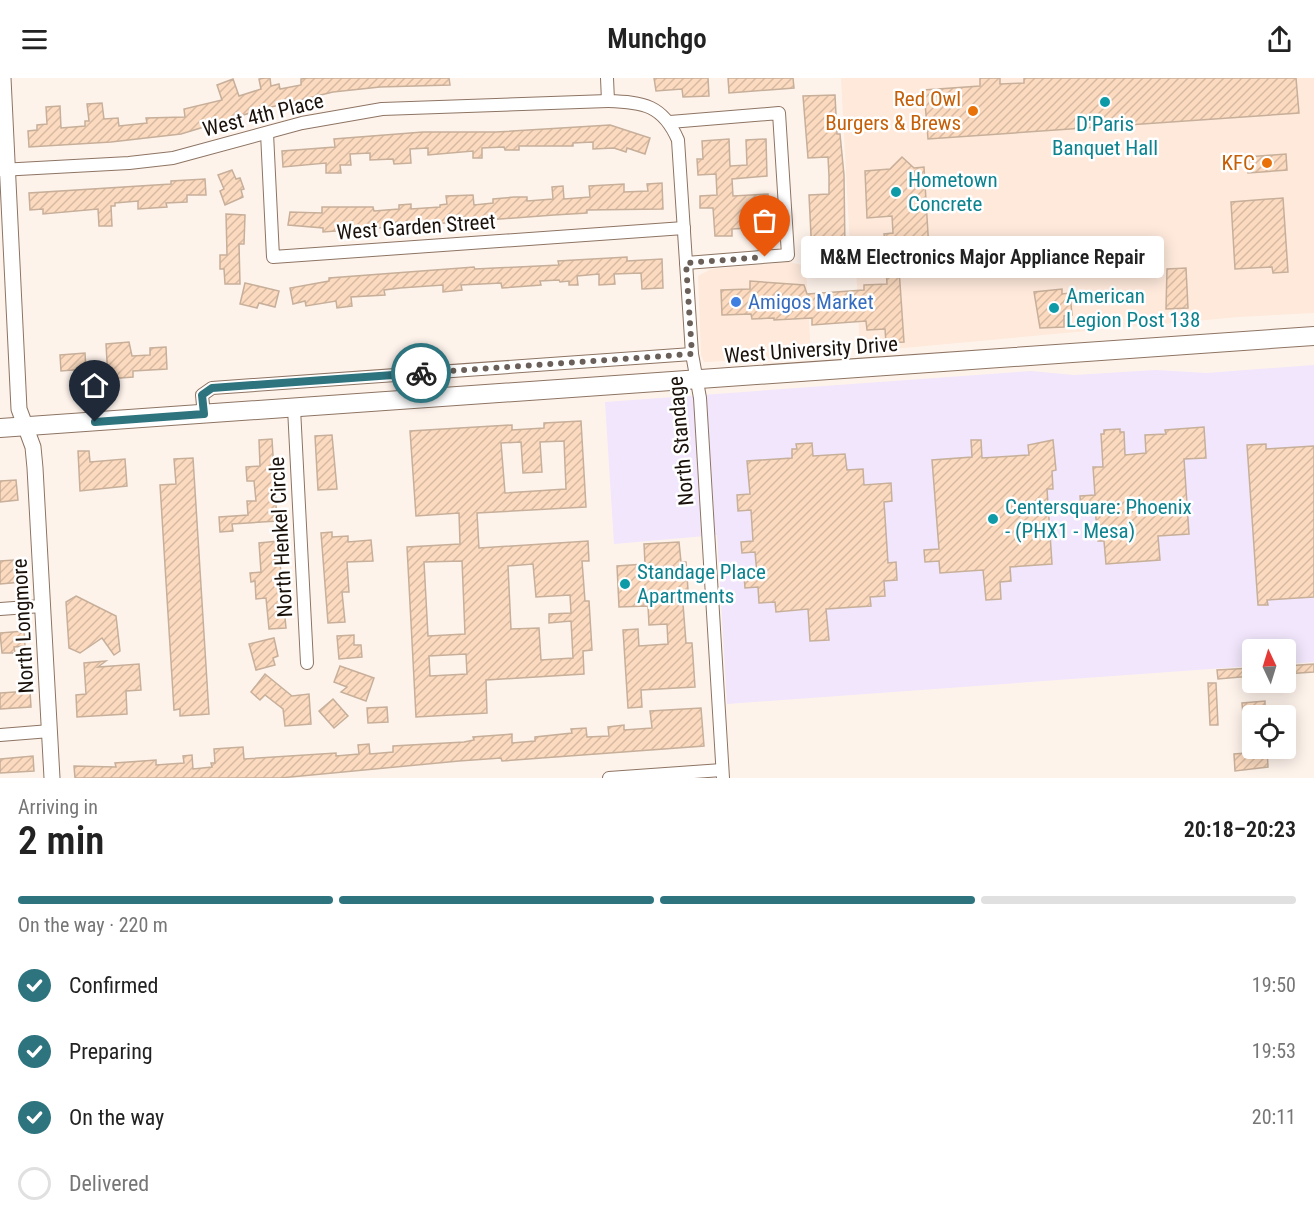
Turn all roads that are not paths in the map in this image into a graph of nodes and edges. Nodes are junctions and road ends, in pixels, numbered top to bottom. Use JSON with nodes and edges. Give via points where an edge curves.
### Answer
{"nodes":[{"id":1,"x":3,"y":78,"type":"edge"},
{"id":2,"x":607,"y":78,"type":"edge"},
{"id":3,"x":608,"y":101,"type":"junction"},
{"id":4,"x":670,"y":122,"type":"junction"},
{"id":5,"x":267,"y":133,"type":"junction"},
{"id":6,"x":4,"y":169,"type":"edge"},
{"id":7,"x":684,"y":228,"type":"junction"},
{"id":8,"x":686,"y":263,"type":"junction"},
{"id":9,"x":1314,"y":336,"type":"edge"},
{"id":10,"x":692,"y":354,"type":"junction"},
{"id":11,"x":695,"y":381,"type":"junction"},
{"id":12,"x":294,"y":408,"type":"junction"},
{"id":13,"x":204,"y":414,"type":"junction"},
{"id":14,"x":27,"y":426,"type":"junction"},
{"id":15,"x":0,"y":428,"type":"edge"},
{"id":16,"x":42,"y":606,"type":"junction"},
{"id":17,"x":0,"y":609,"type":"edge"},
{"id":18,"x":307,"y":663,"type":"dead end"},
{"id":19,"x":50,"y":731,"type":"junction"},
{"id":20,"x":0,"y":735,"type":"edge"},
{"id":21,"x":722,"y":774,"type":"edge"},
{"id":22,"x":52,"y":778,"type":"edge"},
{"id":23,"x":609,"y":778,"type":"edge"}],
"edges":[{"from":1,"to":6,"type":"street","name":"North Longmore"},
{"from":2,"to":3,"type":"street"},
{"from":3,"to":4,"type":"street","via":[[648,106]]},
{"from":3,"to":5,"type":"street","name":"West 4th Place","via":[[382,109]]},
{"from":4,"to":7,"type":"street","name":"North Standage","via":[[681,161]]},
{"from":4,"to":8,"type":"street","via":[[779,113],[788,255]]},
{"from":5,"to":6,"type":"street","name":"West 4th Place","via":[[173,158]]},
{"from":5,"to":7,"type":"street","name":"West Garden Street","via":[[273,256]]},
{"from":6,"to":14,"type":"street","name":"North Longmore","via":[[19,409]]},
{"from":7,"to":8,"type":"street","name":"North Standage"},
{"from":8,"to":10,"type":"street","name":"North Standage"},
{"from":9,"to":11,"type":"main road","name":"West University Drive"},
{"from":10,"to":11,"type":"street","name":"North Standage"},
{"from":10,"to":13,"type":"street","via":[[212,388],[202,395]]},
{"from":11,"to":12,"type":"main road","name":"West University Drive"},
{"from":11,"to":21,"type":"street","name":"North Standage","via":[[700,398]]},
{"from":12,"to":13,"type":"main road","name":"West University Drive"},
{"from":12,"to":18,"type":"street","name":"North Henkel Circle"},
{"from":13,"to":14,"type":"main road","name":"West University Drive"},
{"from":14,"to":15,"type":"main road","name":"West University Drive"},
{"from":14,"to":16,"type":"street","name":"North Longmore","via":[[35,468]]},
{"from":16,"to":17,"type":"street"},
{"from":16,"to":19,"type":"street","name":"North Longmore"},
{"from":19,"to":20,"type":"street"},
{"from":19,"to":22,"type":"street","name":"North Longmore"},
{"from":21,"to":23,"type":"street"}]}
